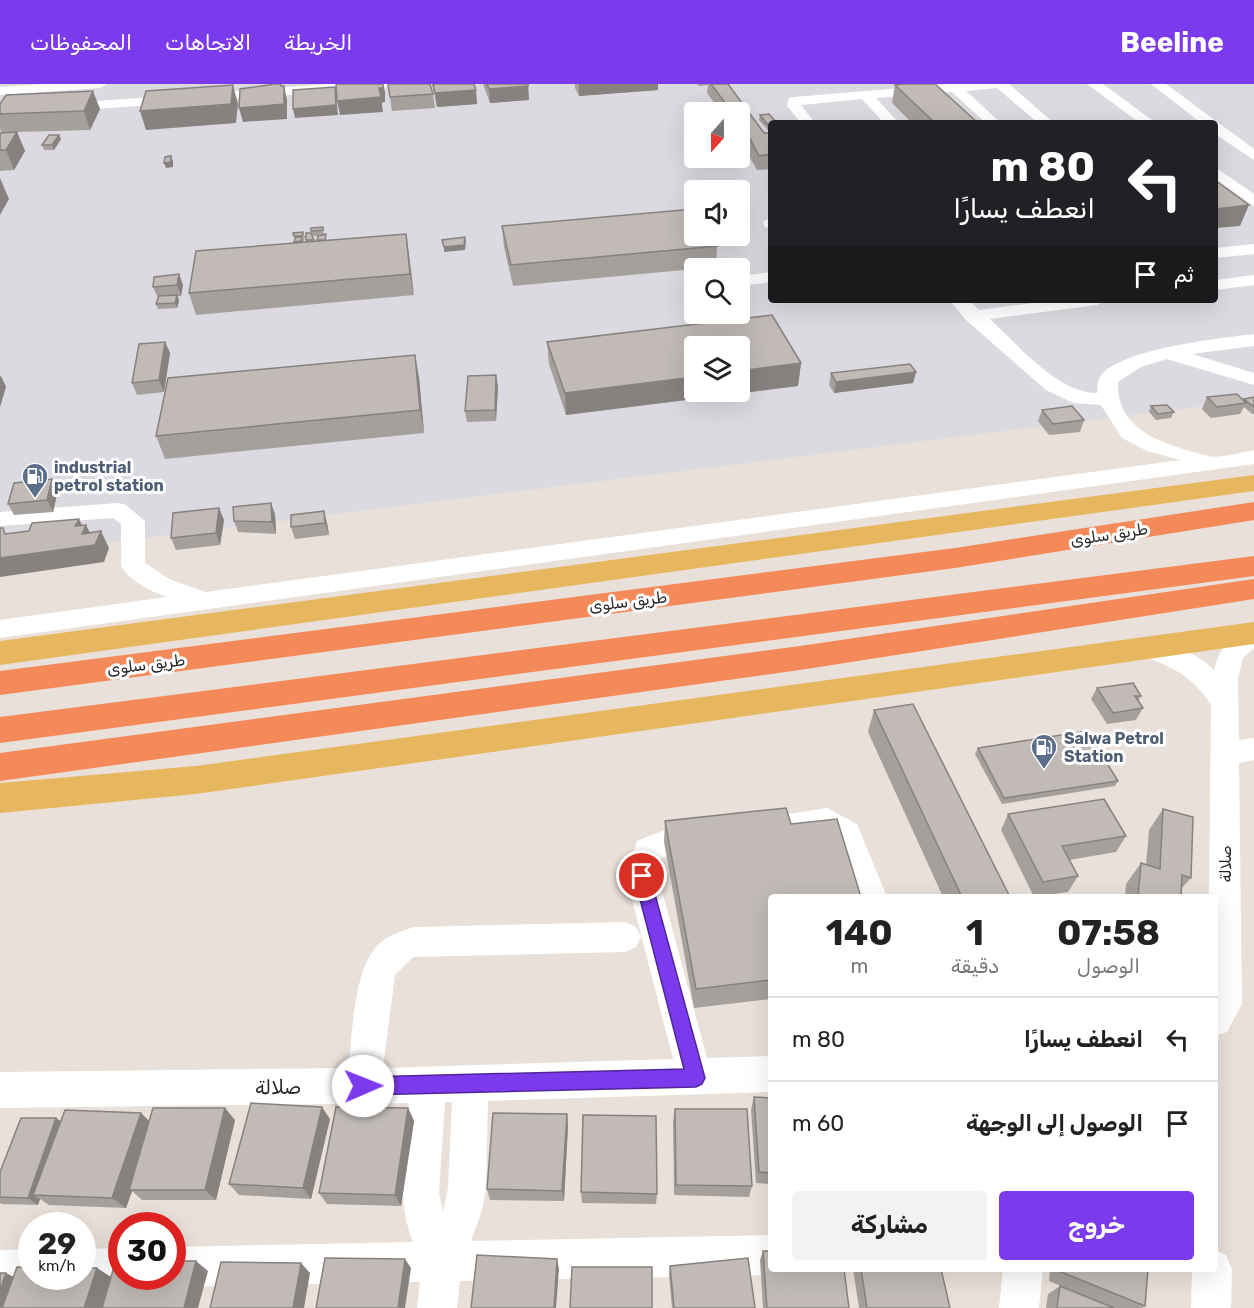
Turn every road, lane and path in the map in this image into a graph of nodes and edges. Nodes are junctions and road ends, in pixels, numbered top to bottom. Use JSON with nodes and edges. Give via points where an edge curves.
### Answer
{"nodes":[{"id":1,"x":100,"y":84,"type":"edge"},
{"id":2,"x":384,"y":84,"type":"edge"},
{"id":3,"x":1001,"y":84,"type":"edge"},
{"id":4,"x":1094,"y":84,"type":"edge"},
{"id":5,"x":1158,"y":84,"type":"edge"},
{"id":6,"x":954,"y":87,"type":"junction"},
{"id":7,"x":0,"y":91,"type":"edge"},
{"id":8,"x":864,"y":94,"type":"junction"},
{"id":9,"x":0,"y":112,"type":"edge"},
{"id":10,"x":806,"y":120,"type":"edge"},
{"id":11,"x":889,"y":120,"type":"edge"},
{"id":12,"x":991,"y":120,"type":"edge"},
{"id":13,"x":1043,"y":120,"type":"edge"},
{"id":14,"x":1145,"y":120,"type":"edge"},
{"id":15,"x":1206,"y":120,"type":"edge"},
{"id":16,"x":1218,"y":129,"type":"edge"},
{"id":17,"x":1254,"y":156,"type":"edge"},
{"id":18,"x":1218,"y":174,"type":"edge"},
{"id":19,"x":1254,"y":201,"type":"edge"},
{"id":20,"x":1254,"y":249,"type":"edge"},
{"id":21,"x":1218,"y":253,"type":"edge"},
{"id":22,"x":768,"y":277,"type":"edge"},
{"id":23,"x":750,"y":280,"type":"edge"},
{"id":24,"x":1254,"y":280,"type":"edge"},
{"id":25,"x":1223,"y":284,"type":"edge"},
{"id":26,"x":961,"y":303,"type":"edge"},
{"id":27,"x":1043,"y":303,"type":"edge"},
{"id":28,"x":973,"y":316,"type":"junction"},
{"id":29,"x":1254,"y":340,"type":"edge"},
{"id":30,"x":1171,"y":352,"type":"junction"},
{"id":31,"x":1254,"y":379,"type":"edge"},
{"id":32,"x":1107,"y":399,"type":"junction"},
{"id":33,"x":1129,"y":434,"type":"junction"},
{"id":34,"x":1254,"y":457,"type":"edge"},
{"id":35,"x":1214,"y":462,"type":"junction"},
{"id":36,"x":1102,"y":477,"type":"junction"},
{"id":37,"x":1254,"y":483,"type":"edge"},
{"id":38,"x":1254,"y":511,"type":"edge"},
{"id":39,"x":0,"y":519,"type":"edge"},
{"id":40,"x":1254,"y":566,"type":"edge"},
{"id":41,"x":1254,"y":589,"type":"edge"},
{"id":42,"x":210,"y":600,"type":"junction"},
{"id":43,"x":7,"y":631,"type":"edge"},
{"id":44,"x":1254,"y":633,"type":"edge"},
{"id":45,"x":1146,"y":648,"type":"junction"},
{"id":46,"x":0,"y":652,"type":"edge"},
{"id":47,"x":0,"y":683,"type":"edge"},
{"id":48,"x":1225,"y":704,"type":"junction"},
{"id":49,"x":0,"y":730,"type":"edge"},
{"id":50,"x":1239,"y":751,"type":"edge"},
{"id":51,"x":0,"y":767,"type":"edge"},
{"id":52,"x":196,"y":780,"type":"junction"},
{"id":53,"x":0,"y":798,"type":"edge"},
{"id":54,"x":0,"y":809,"type":"edge"},
{"id":55,"x":870,"y":894,"type":"edge"},
{"id":56,"x":625,"y":937,"type":"dead end"},
{"id":57,"x":1218,"y":1015,"type":"edge"},
{"id":58,"x":768,"y":1074,"type":"edge"},
{"id":59,"x":696,"y":1078,"type":"junction"},
{"id":60,"x":471,"y":1083,"type":"junction"},
{"id":61,"x":428,"y":1085,"type":"junction"},
{"id":62,"x":363,"y":1086,"type":"junction"},
{"id":63,"x":0,"y":1090,"type":"edge"},
{"id":64,"x":768,"y":1255,"type":"edge"},
{"id":65,"x":442,"y":1264,"type":"junction"},
{"id":66,"x":186,"y":1268,"type":"edge"},
{"id":67,"x":18,"y":1269,"type":"edge"},
{"id":68,"x":0,"y":1270,"type":"edge"},
{"id":69,"x":1023,"y":1272,"type":"edge"},
{"id":70,"x":1212,"y":1272,"type":"edge"},
{"id":71,"x":437,"y":1308,"type":"edge"},
{"id":72,"x":1018,"y":1308,"type":"edge"},
{"id":73,"x":1211,"y":1308,"type":"edge"}],
"edges":[{"from":1,"to":7,"type":"street"},
{"from":2,"to":9,"type":"street"},
{"from":3,"to":6,"type":"street"},
{"from":3,"to":13,"type":"street"},
{"from":4,"to":14,"type":"street"},
{"from":5,"to":15,"type":"street"},
{"from":6,"to":8,"type":"street"},
{"from":6,"to":12,"type":"street"},
{"from":8,"to":10,"type":"street","via":[[794,101]]},
{"from":8,"to":11,"type":"street"},
{"from":16,"to":17,"type":"street"},
{"from":18,"to":19,"type":"street"},
{"from":20,"to":21,"type":"street"},
{"from":22,"to":23,"type":"street"},
{"from":24,"to":25,"type":"street"},
{"from":26,"to":28,"type":"street"},
{"from":27,"to":28,"type":"street"},
{"from":28,"to":32,"type":"street","via":[[1060,391],[1080,399]]},
{"from":29,"to":30,"type":"street"},
{"from":30,"to":31,"type":"street"},
{"from":30,"to":32,"type":"street","via":[[1112,375],[1106,387]]},
{"from":32,"to":33,"type":"street"},
{"from":33,"to":35,"type":"street","via":[[1169,451]]},
{"from":33,"to":36,"type":"street","via":[[1121,457]]},
{"from":34,"to":35,"type":"street"},
{"from":35,"to":36,"type":"street"},
{"from":36,"to":42,"type":"street"},
{"from":37,"to":46,"type":"main road","name":"طريق سلوى"},
{"from":38,"to":47,"type":"highway","name":"طريق سلوى","via":[[955,558]]},
{"from":39,"to":42,"type":"street","via":[[118,510],[133,521],[133,566],[149,581]]},
{"from":40,"to":49,"type":"highway"},
{"from":41,"to":51,"type":"highway","via":[[800,658]]},
{"from":42,"to":43,"type":"street"},
{"from":44,"to":45,"type":"main road"},
{"from":44,"to":48,"type":"street","name":"صلالة","via":[[1231,654],[1225,678]]},
{"from":45,"to":48,"type":"street","via":[[1186,661],[1203,672]]},
{"from":45,"to":52,"type":"main road"},
{"from":48,"to":50,"type":"street","name":"صلالة"},
{"from":50,"to":57,"type":"street","name":"صلالة","via":[[1225,1004]]},
{"from":52,"to":53,"type":"main road"},
{"from":52,"to":54,"type":"main road"},
{"from":55,"to":59,"type":"street","via":[[846,832],[827,820],[667,842],[648,850],[642,876]]},
{"from":56,"to":62,"type":"street","via":[[414,942],[395,950],[381,964],[378,974]]},
{"from":58,"to":59,"type":"street","name":"صلالة"},
{"from":59,"to":60,"type":"street","name":"صلالة"},
{"from":60,"to":61,"type":"street","name":"صلالة"},
{"from":60,"to":65,"type":"street","via":[[467,1188]]},
{"from":61,"to":62,"type":"street","name":"صلالة"},
{"from":61,"to":65,"type":"street","via":[[420,1192],[427,1229]]},
{"from":62,"to":63,"type":"street","name":"صلالة"},
{"from":64,"to":65,"type":"street"},
{"from":65,"to":66,"type":"street"},
{"from":65,"to":71,"type":"street"},
{"from":67,"to":68,"type":"street"},
{"from":69,"to":72,"type":"street"},
{"from":70,"to":73,"type":"street"}]}
